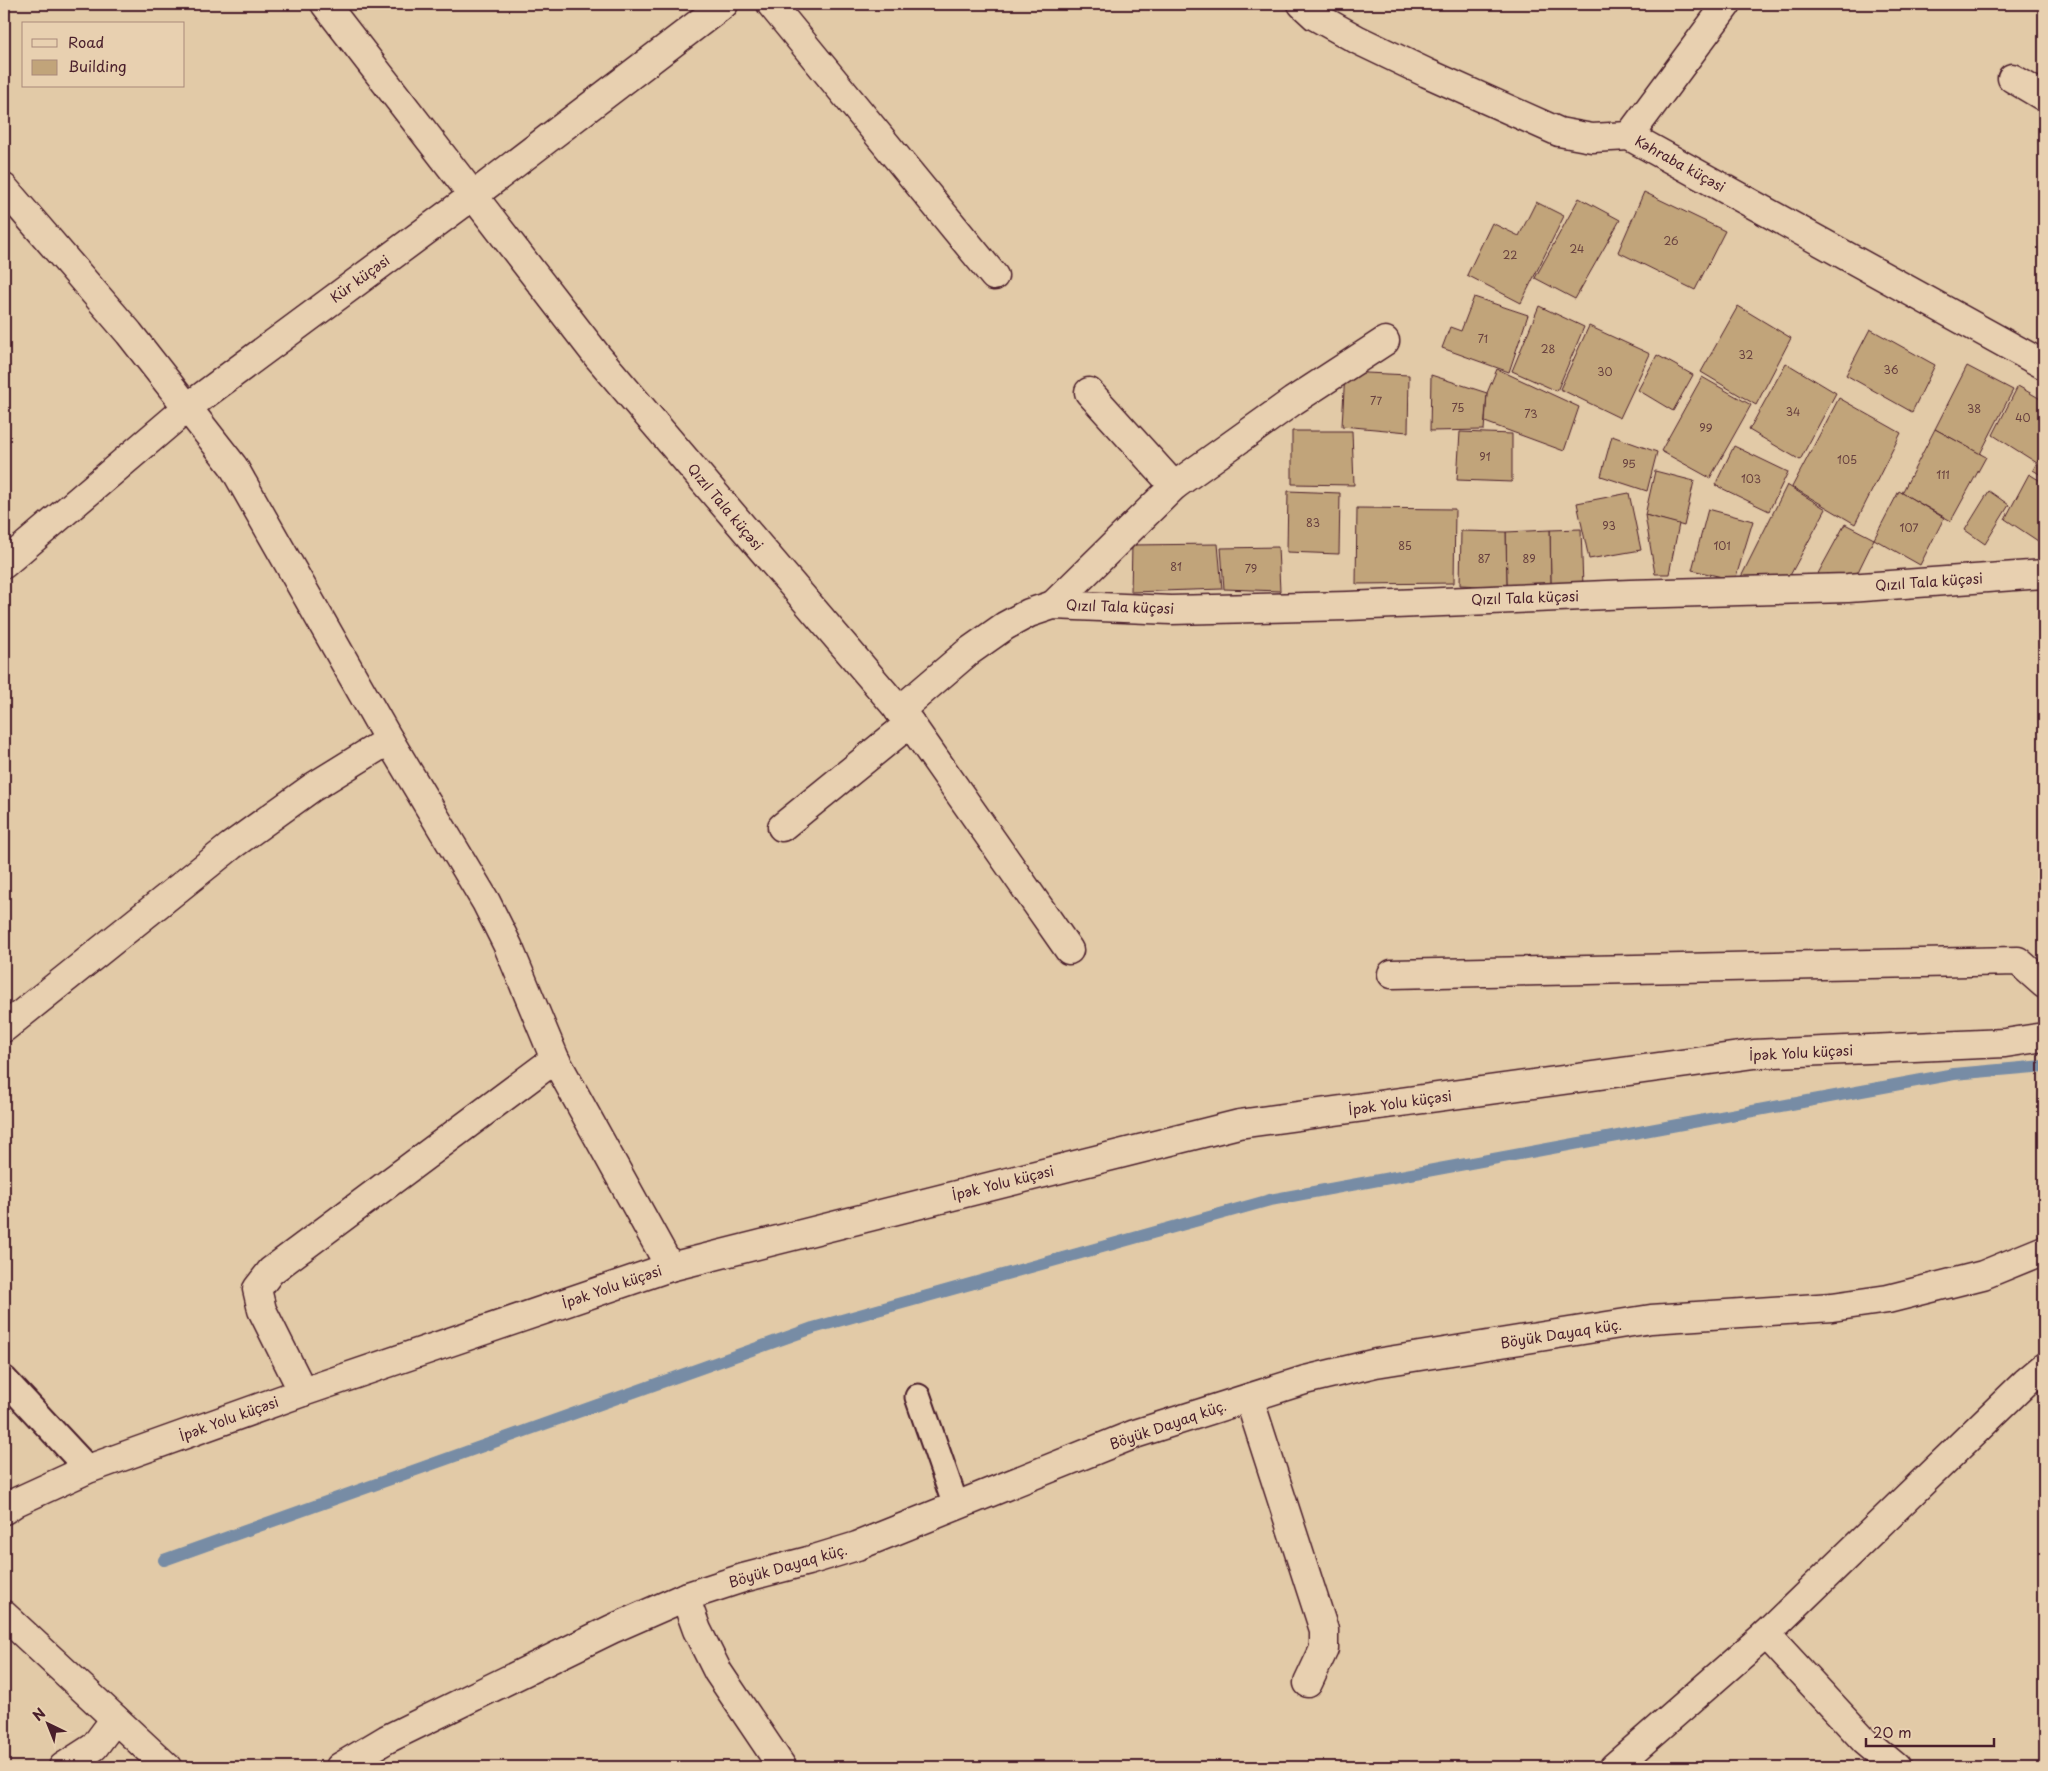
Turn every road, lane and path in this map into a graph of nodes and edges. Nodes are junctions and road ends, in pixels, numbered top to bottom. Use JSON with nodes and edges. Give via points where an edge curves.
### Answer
{"nodes":[{"id":1,"x":325,"y":4,"type":"edge"},
{"id":2,"x":723,"y":4,"type":"edge"},
{"id":3,"x":772,"y":4,"type":"edge"},
{"id":4,"x":1302,"y":4,"type":"edge"},
{"id":5,"x":1727,"y":4,"type":"edge"},
{"id":6,"x":2012,"y":78,"type":"dead end"},
{"id":7,"x":2044,"y":97,"type":"edge"},
{"id":8,"x":1628,"y":136,"type":"junction"},
{"id":9,"x":4,"y":188,"type":"edge"},
{"id":10,"x":474,"y":195,"type":"junction"},
{"id":11,"x":994,"y":276,"type":"dead end"},
{"id":12,"x":1385,"y":341,"type":"dead end"},
{"id":13,"x":2044,"y":365,"type":"edge"},
{"id":14,"x":1089,"y":392,"type":"dead end"},
{"id":15,"x":188,"y":407,"type":"junction"},
{"id":16,"x":1174,"y":486,"type":"junction"},
{"id":17,"x":4,"y":564,"type":"edge"},
{"id":18,"x":2044,"y":574,"type":"edge"},
{"id":19,"x":1053,"y":605,"type":"junction"},
{"id":20,"x":904,"y":717,"type":"junction"},
{"id":21,"x":390,"y":740,"type":"junction"},
{"id":22,"x":782,"y":827,"type":"dead end"},
{"id":23,"x":1070,"y":950,"type":"dead end"},
{"id":24,"x":1392,"y":974,"type":"dead end"},
{"id":25,"x":2044,"y":984,"type":"edge"},
{"id":26,"x":4,"y":1028,"type":"edge"},
{"id":27,"x":2044,"y":1036,"type":"edge"},
{"id":28,"x":555,"y":1059,"type":"junction"},
{"id":29,"x":2044,"y":1250,"type":"edge"},
{"id":30,"x":670,"y":1267,"type":"junction"},
{"id":31,"x":2044,"y":1367,"type":"edge"},
{"id":32,"x":4,"y":1379,"type":"edge"},
{"id":33,"x":303,"y":1392,"type":"junction"},
{"id":34,"x":918,"y":1397,"type":"dead end"},
{"id":35,"x":1249,"y":1398,"type":"junction"},
{"id":36,"x":88,"y":1469,"type":"junction"},
{"id":37,"x":956,"y":1506,"type":"junction"},
{"id":38,"x":4,"y":1510,"type":"edge"},
{"id":39,"x":685,"y":1597,"type":"junction"},
{"id":40,"x":4,"y":1615,"type":"edge"},
{"id":41,"x":1766,"y":1634,"type":"junction"},
{"id":42,"x":1308,"y":1682,"type":"dead end"},
{"id":43,"x":115,"y":1719,"type":"junction"},
{"id":44,"x":63,"y":1767,"type":"edge"},
{"id":45,"x":167,"y":1767,"type":"edge"},
{"id":46,"x":340,"y":1767,"type":"edge"},
{"id":47,"x":782,"y":1767,"type":"edge"},
{"id":48,"x":1614,"y":1767,"type":"edge"},
{"id":49,"x":1896,"y":1767,"type":"edge"}],
"edges":[{"from":1,"to":10,"type":"street","name":"Qızıl Tala küçəsi"},
{"from":2,"to":10,"type":"street","name":"Kür küçəsi"},
{"from":3,"to":11,"type":"street"},
{"from":4,"to":8,"type":"street","name":"Kəhraba küçəsi","via":[[1315,16],[1358,40],[1559,132],[1592,138]]},
{"from":5,"to":8,"type":"street"},
{"from":6,"to":7,"type":"street"},
{"from":8,"to":13,"type":"street","name":"Kəhraba küçəsi"},
{"from":9,"to":15,"type":"street"},
{"from":10,"to":15,"type":"street","name":"Kür küçəsi"},
{"from":10,"to":20,"type":"street","name":"Qızıl Tala küçəsi","via":[[598,357]]},
{"from":12,"to":16,"type":"street","via":[[1285,406]]},
{"from":14,"to":16,"type":"street"},
{"from":15,"to":17,"type":"street","name":"Kür küçəsi"},
{"from":15,"to":21,"type":"street","via":[[233,466]]},
{"from":16,"to":19,"type":"street"},
{"from":18,"to":19,"type":"street","name":"Qızıl Tala küçəsi","via":[[1848,588],[1348,606],[1171,610]]},
{"from":19,"to":20,"type":"street","name":"Qızıl Tala küçəsi","via":[[1005,626],[968,652]]},
{"from":20,"to":22,"type":"street"},
{"from":20,"to":23,"type":"street"},
{"from":21,"to":26,"type":"street","via":[[231,846]]},
{"from":21,"to":28,"type":"street","via":[[486,902]]},
{"from":24,"to":25,"type":"street","via":[[2018,961]]},
{"from":27,"to":30,"type":"street","name":"İpək Yolu küçəsi","via":[[2005,1042],[1754,1054],[1239,1124]]},
{"from":28,"to":30,"type":"street"},
{"from":28,"to":33,"type":"street","via":[[271,1271],[257,1289],[262,1310]]},
{"from":29,"to":35,"type":"street","name":"Böyük Dayaq küç.","via":[[1983,1275],[1888,1299],[1832,1307],[1652,1320],[1583,1330],[1376,1363]]},
{"from":30,"to":33,"type":"street","name":"İpək Yolu küçəsi"},
{"from":31,"to":41,"type":"street"},
{"from":32,"to":36,"type":"lane"},
{"from":33,"to":36,"type":"street","name":"İpək Yolu küçəsi"},
{"from":34,"to":37,"type":"lane"},
{"from":35,"to":37,"type":"street","name":"Böyük Dayaq küç.","via":[[1135,1434]]},
{"from":35,"to":42,"type":"street","via":[[1324,1630],[1324,1649]]},
{"from":36,"to":38,"type":"street","name":"İpək Yolu küçəsi"},
{"from":37,"to":39,"type":"street","name":"Böyük Dayaq küç.","via":[[857,1546]]},
{"from":39,"to":46,"type":"street","name":"Böyük Dayaq küç.","via":[[612,1629],[387,1739]]},
{"from":39,"to":47,"type":"street","via":[[718,1672]]},
{"from":40,"to":43,"type":"street"},
{"from":41,"to":48,"type":"street"},
{"from":41,"to":49,"type":"street","via":[[1866,1741]]},
{"from":43,"to":44,"type":"street","via":[[94,1747]]},
{"from":43,"to":45,"type":"street"}]}
